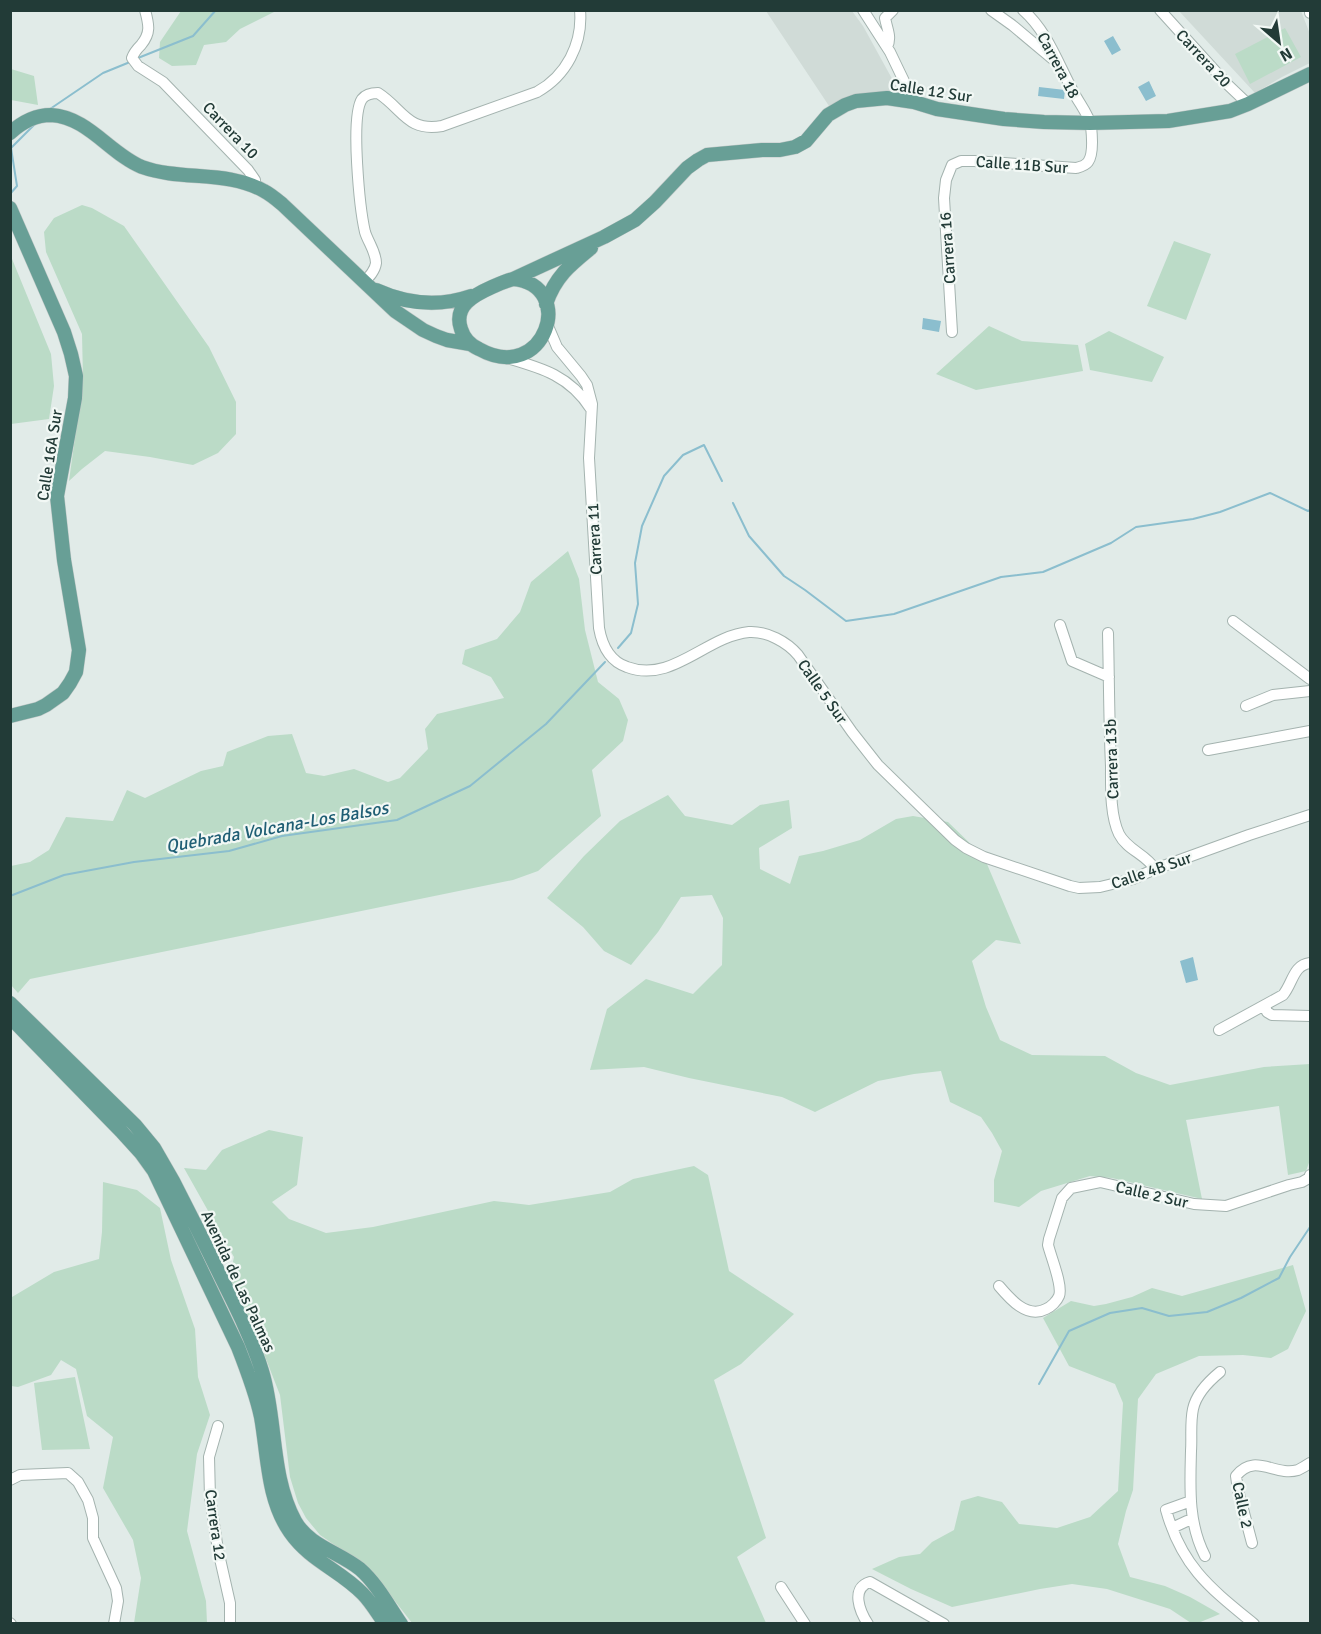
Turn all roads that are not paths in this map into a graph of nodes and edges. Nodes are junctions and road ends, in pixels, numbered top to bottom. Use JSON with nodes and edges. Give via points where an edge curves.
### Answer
{"nodes":[{"id":1,"x":145,"y":10,"type":"edge"},
{"id":2,"x":580,"y":10,"type":"edge"},
{"id":3,"x":863,"y":10,"type":"edge"},
{"id":4,"x":893,"y":10,"type":"edge"},
{"id":5,"x":991,"y":10,"type":"edge"},
{"id":6,"x":1023,"y":10,"type":"edge"},
{"id":7,"x":1160,"y":10,"type":"edge"},
{"id":8,"x":887,"y":47,"type":"junction"},
{"id":9,"x":1058,"y":63,"type":"junction"},
{"id":10,"x":1311,"y":74,"type":"edge"},
{"id":11,"x":1293,"y":82,"type":"junction"},
{"id":12,"x":1311,"y":82,"type":"edge"},
{"id":13,"x":914,"y":102,"type":"junction"},
{"id":14,"x":1248,"y":104,"type":"junction"},
{"id":15,"x":1090,"y":123,"type":"junction"},
{"id":16,"x":10,"y":133,"type":"edge"},
{"id":17,"x":952,"y":165,"type":"joint"},
{"id":18,"x":255,"y":187,"type":"junction"},
{"id":19,"x":12,"y":212,"type":"edge"},
{"id":20,"x":604,"y":237,"type":"junction"},
{"id":21,"x":513,"y":279,"type":"junction"},
{"id":22,"x":367,"y":284,"type":"junction"},
{"id":23,"x":476,"y":294,"type":"junction"},
{"id":24,"x":546,"y":304,"type":"junction"},
{"id":25,"x":548,"y":326,"type":"junction"},
{"id":26,"x":952,"y":332,"type":"dead end"},
{"id":27,"x":470,"y":344,"type":"junction"},
{"id":28,"x":506,"y":357,"type":"junction"},
{"id":29,"x":592,"y":409,"type":"junction"},
{"id":30,"x":1233,"y":621,"type":"dead end"},
{"id":31,"x":1060,"y":625,"type":"dead end"},
{"id":32,"x":1108,"y":633,"type":"dead end"},
{"id":33,"x":618,"y":663,"type":"joint"},
{"id":34,"x":1109,"y":677,"type":"junction"},
{"id":35,"x":1311,"y":679,"type":"edge"},
{"id":36,"x":1311,"y":691,"type":"edge"},
{"id":37,"x":1246,"y":706,"type":"dead end"},
{"id":38,"x":10,"y":716,"type":"edge"},
{"id":39,"x":1311,"y":731,"type":"edge"},
{"id":40,"x":1208,"y":750,"type":"dead end"},
{"id":41,"x":1311,"y":815,"type":"edge"},
{"id":42,"x":990,"y":860,"type":"joint"},
{"id":43,"x":1155,"y":869,"type":"junction"},
{"id":44,"x":1311,"y":963,"type":"edge"},
{"id":45,"x":10,"y":1003,"type":"edge"},
{"id":46,"x":1264,"y":1006,"type":"junction"},
{"id":47,"x":1311,"y":1016,"type":"edge"},
{"id":48,"x":10,"y":1017,"type":"edge"},
{"id":49,"x":1219,"y":1030,"type":"dead end"},
{"id":50,"x":1311,"y":1175,"type":"edge"},
{"id":51,"x":999,"y":1286,"type":"dead end"},
{"id":52,"x":1220,"y":1372,"type":"dead end"},
{"id":53,"x":218,"y":1426,"type":"dead end"},
{"id":54,"x":1311,"y":1463,"type":"edge"},
{"id":55,"x":10,"y":1480,"type":"edge"},
{"id":56,"x":1191,"y":1502,"type":"junction"},
{"id":57,"x":1193,"y":1520,"type":"junction"},
{"id":58,"x":1172,"y":1528,"type":"junction"},
{"id":59,"x":1252,"y":1543,"type":"dead end"},
{"id":60,"x":1205,"y":1556,"type":"dead end"},
{"id":61,"x":781,"y":1587,"type":"dead end"},
{"id":62,"x":114,"y":1623,"type":"edge"},
{"id":63,"x":230,"y":1623,"type":"edge"},
{"id":64,"x":385,"y":1623,"type":"edge"},
{"id":65,"x":401,"y":1623,"type":"edge"},
{"id":66,"x":805,"y":1623,"type":"edge"},
{"id":67,"x":868,"y":1623,"type":"edge"},
{"id":68,"x":944,"y":1623,"type":"edge"},
{"id":69,"x":1254,"y":1623,"type":"edge"}],
"edges":[{"from":1,"to":18,"type":"street","name":"Carrera 10","via":[[149,34],[134,52],[135,62],[163,82],[248,170]]},
{"from":2,"to":22,"type":"street","via":[[581,28],[573,53],[558,76],[537,92],[431,128],[405,117],[378,93],[364,97],[359,106],[356,136],[359,189],[365,230],[376,263]]},
{"from":3,"to":8,"type":"street"},
{"from":4,"to":8,"type":"street","via":[[885,18],[890,35]]},
{"from":5,"to":9,"type":"street"},
{"from":6,"to":9,"type":"street","name":"Carrera 18","via":[[1047,39]]},
{"from":7,"to":14,"type":"street","name":"Carrera 20"},
{"from":8,"to":13,"type":"street"},
{"from":9,"to":15,"type":"street","name":"Carrera 18"},
{"from":10,"to":11,"type":"main road","name":"Calle 12 Sur"},
{"from":11,"to":12,"type":"main road","name":"Calle 12 Sur"},
{"from":11,"to":14,"type":"main road","name":"Calle 12 Sur"},
{"from":13,"to":15,"type":"main road","name":"Calle 12 Sur","via":[[1004,119]]},
{"from":13,"to":20,"type":"main road","name":"Calle 12 Sur","via":[[887,98],[855,101],[828,115],[806,141],[795,147],[708,155],[687,168],[646,211]]},
{"from":14,"to":15,"type":"main road","name":"Calle 12 Sur","via":[[1230,111],[1168,121]]},
{"from":15,"to":17,"type":"street","name":"Calle 11B Sur","via":[[1091,153],[1089,162],[1083,166],[968,161]]},
{"from":16,"to":18,"type":"main road","via":[[25,121],[51,115],[80,124],[121,156],[144,167]]},
{"from":17,"to":26,"type":"street","name":"Carrera 16","via":[[944,198]]},
{"from":18,"to":22,"type":"main road","name":"Carrera 10","via":[[282,204]]},
{"from":19,"to":38,"type":"main road","name":"Calle 16A Sur","via":[[64,332],[76,376],[57,496],[79,650],[76,672],[63,693],[38,709]]},
{"from":20,"to":21,"type":"main road","name":"Calle 12 Sur"},
{"from":20,"to":24,"type":"main road","name":"Calle 12 Sur","via":[[559,277]]},
{"from":21,"to":23,"type":"main road"},
{"from":21,"to":24,"type":"main road","via":[[531,284]]},
{"from":22,"to":23,"type":"main road","name":"Carrera 10","via":[[400,299],[422,303],[450,302]]},
{"from":22,"to":27,"type":"main road","name":"Carrera 10","via":[[394,311],[423,330]]},
{"from":23,"to":27,"type":"main road","via":[[459,317],[461,332]]},
{"from":24,"to":25,"type":"main road"},
{"from":25,"to":28,"type":"main road","via":[[533,348]]},
{"from":25,"to":29,"type":"street","name":"Carrera 11","via":[[557,347],[587,385]]},
{"from":27,"to":28,"type":"main road"},
{"from":28,"to":29,"type":"street","via":[[561,377]]},
{"from":29,"to":33,"type":"street","name":"Carrera 11","via":[[589,458],[599,628],[604,648]]},
{"from":30,"to":35,"type":"street"},
{"from":31,"to":34,"type":"street","via":[[1072,661]]},
{"from":32,"to":34,"type":"street","name":"Carrera 13b"},
{"from":33,"to":42,"type":"street","name":"Calle 5 Sur","via":[[641,671],[660,670],[749,632],[783,642],[798,655],[878,765],[955,840]]},
{"from":34,"to":43,"type":"street","name":"Carrera 13b","via":[[1116,827],[1128,845]]},
{"from":36,"to":37,"type":"street","via":[[1273,695]]},
{"from":39,"to":40,"type":"street"},
{"from":41,"to":43,"type":"street","name":"Calle 4B Sur"},
{"from":42,"to":43,"type":"street","name":"Calle 4B Sur","via":[[1070,886],[1090,888],[1133,879]]},
{"from":44,"to":46,"type":"street","via":[[1299,967],[1283,995]]},
{"from":45,"to":65,"type":"main road","name":"Avenida de Las Palmas","via":[[135,1125],[161,1160],[241,1317],[262,1370],[280,1484],[292,1516],[316,1544],[370,1579]]},
{"from":46,"to":47,"type":"street","via":[[1272,1015]]},
{"from":46,"to":49,"type":"street"},
{"from":48,"to":64,"type":"main road","name":"Avenida de Las Palmas","via":[[121,1131],[154,1171],[248,1372],[278,1510],[299,1544],[364,1594]]},
{"from":50,"to":51,"type":"street","name":"Calle 2 Sur","via":[[1302,1182],[1226,1206],[1194,1204],[1100,1182],[1071,1188],[1062,1198],[1049,1239],[1059,1285],[1059,1296],[1051,1307],[1034,1312],[1013,1302]]},
{"from":52,"to":56,"type":"street","via":[[1193,1408]]},
{"from":53,"to":63,"type":"street","name":"Carrera 12","via":[[209,1457],[210,1498],[230,1603]]},
{"from":54,"to":59,"type":"street","name":"Calle 2","via":[[1291,1471],[1255,1465],[1236,1476]]},
{"from":55,"to":62,"type":"street","via":[[20,1475],[68,1473],[78,1482],[93,1518],[93,1538],[116,1588]]},
{"from":56,"to":57,"type":"street"},
{"from":56,"to":58,"type":"street","via":[[1167,1510]]},
{"from":57,"to":58,"type":"street"},
{"from":57,"to":60,"type":"street"},
{"from":58,"to":69,"type":"street","via":[[1195,1571]]},
{"from":61,"to":66,"type":"street"},
{"from":67,"to":68,"type":"street","via":[[860,1613],[858,1600],[859,1591],[870,1582]]}]}
